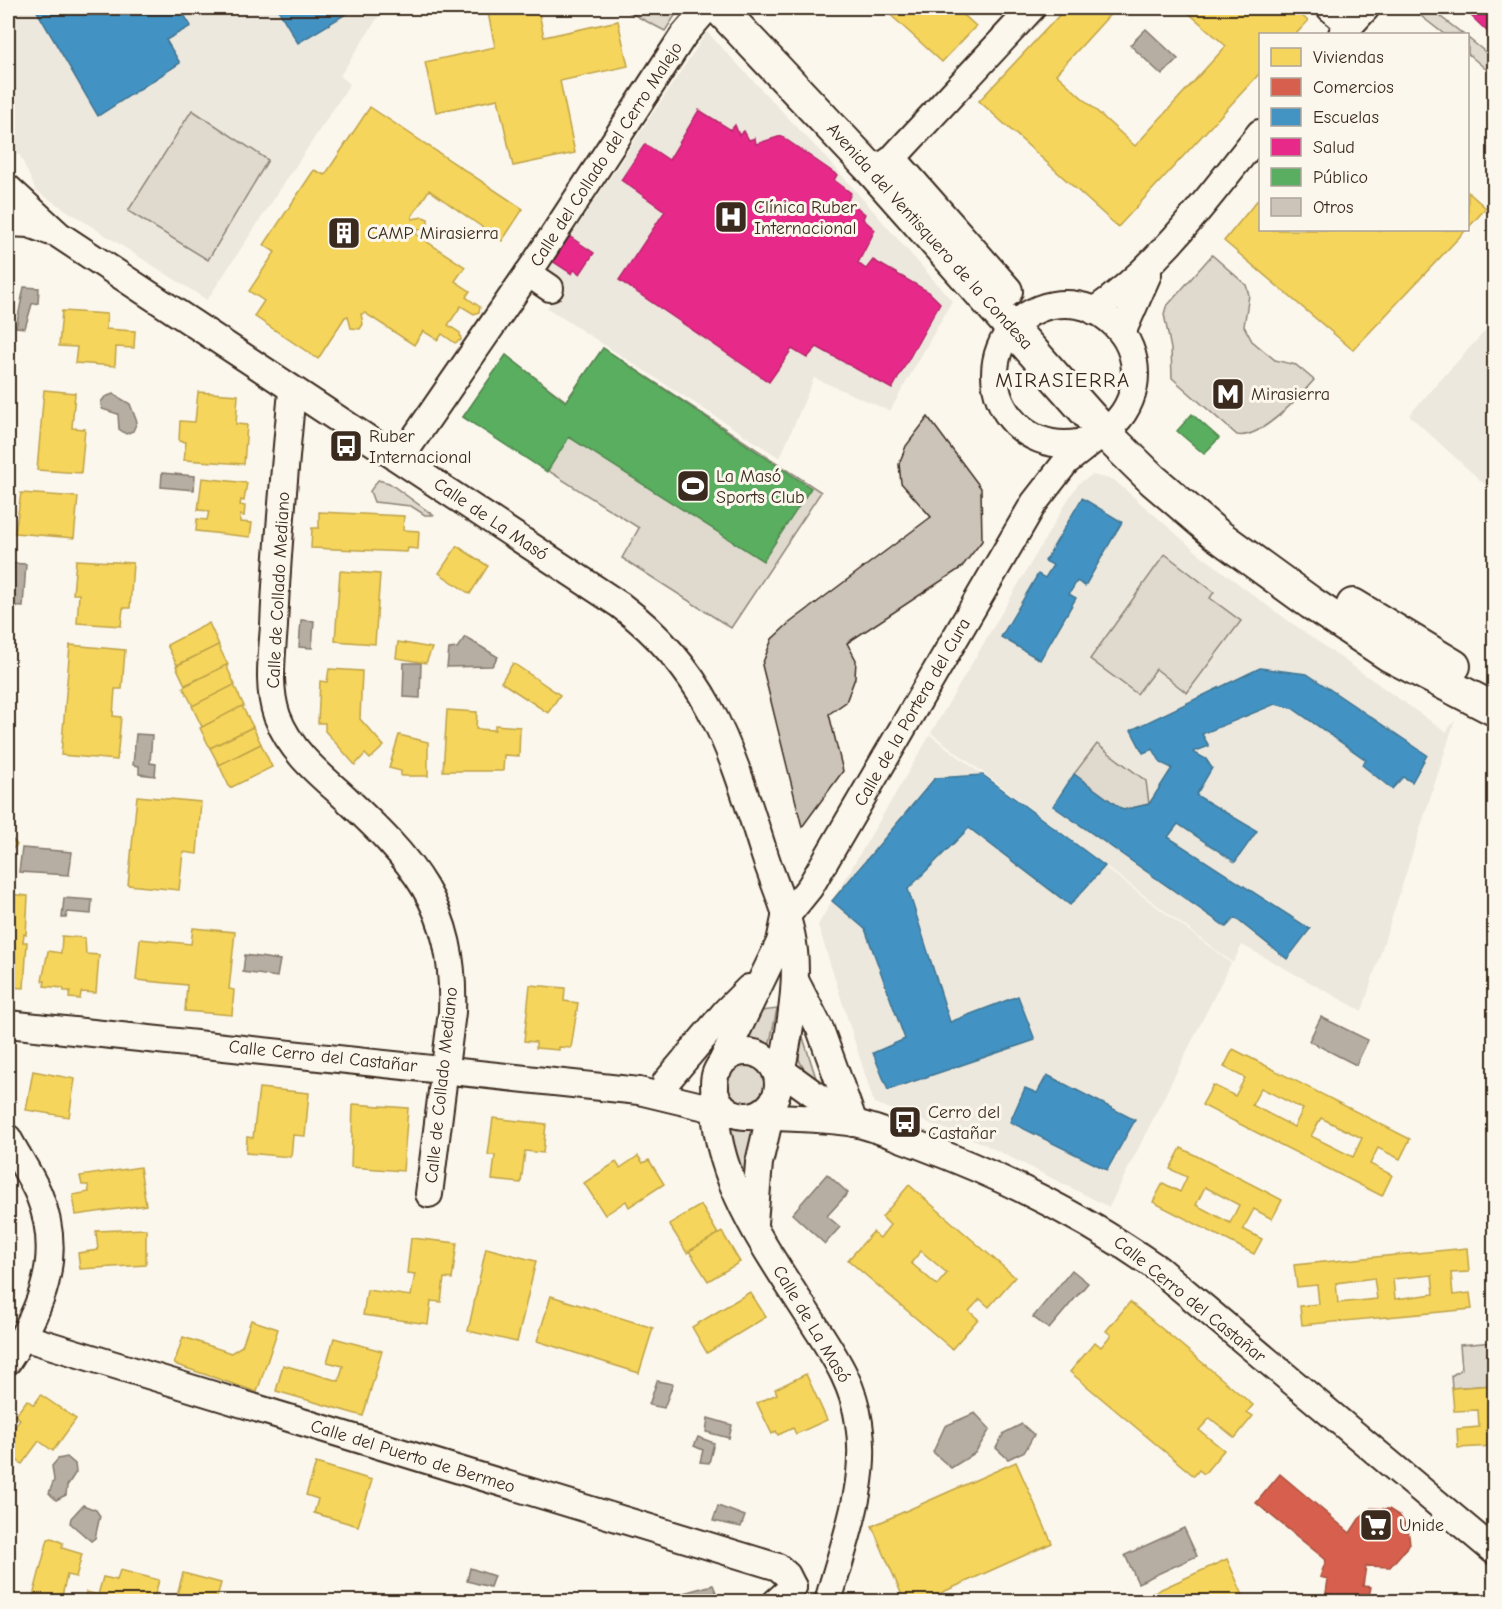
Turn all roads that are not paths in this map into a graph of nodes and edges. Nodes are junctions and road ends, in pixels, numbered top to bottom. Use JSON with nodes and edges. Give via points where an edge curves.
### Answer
{"nodes":[{"id":1,"x":707,"y":8,"type":"edge"},
{"id":2,"x":718,"y":8,"type":"edge"},
{"id":3,"x":747,"y":8,"type":"edge"},
{"id":4,"x":1032,"y":8,"type":"edge"},
{"id":5,"x":1330,"y":8,"type":"edge"},
{"id":6,"x":1353,"y":22,"type":"edge"},
{"id":7,"x":1259,"y":134,"type":"edge"},
{"id":8,"x":879,"y":163,"type":"junction"},
{"id":9,"x":9,"y":199,"type":"edge"},
{"id":10,"x":8,"y":223,"type":"edge"},
{"id":11,"x":59,"y":235,"type":"junction"},
{"id":12,"x":1157,"y":258,"type":"junction"},
{"id":13,"x":1094,"y":310,"type":"junction"},
{"id":14,"x":1020,"y":322,"type":"junction"},
{"id":15,"x":1122,"y":333,"type":"junction"},
{"id":16,"x":292,"y":391,"type":"junction"},
{"id":17,"x":1112,"y":425,"type":"junction"},
{"id":18,"x":1040,"y":440,"type":"junction"},
{"id":19,"x":406,"y":463,"type":"junction"},
{"id":20,"x":1034,"y":503,"type":"junction"},
{"id":21,"x":1494,"y":687,"type":"edge"},
{"id":22,"x":1494,"y":709,"type":"edge"},
{"id":23,"x":785,"y":918,"type":"junction"},
{"id":24,"x":765,"y":973,"type":"junction"},
{"id":25,"x":799,"y":996,"type":"junction"},
{"id":26,"x":746,"y":1009,"type":"junction"},
{"id":27,"x":8,"y":1024,"type":"edge"},
{"id":28,"x":445,"y":1069,"type":"junction"},
{"id":29,"x":747,"y":1086,"type":"junction"},
{"id":30,"x":655,"y":1090,"type":"junction"},
{"id":31,"x":807,"y":1119,"type":"junction"},
{"id":32,"x":854,"y":1123,"type":"junction"},
{"id":33,"x":8,"y":1138,"type":"edge"},
{"id":34,"x":762,"y":1151,"type":"junction"},
{"id":35,"x":721,"y":1154,"type":"junction"},
{"id":36,"x":429,"y":1194,"type":"dead end"},
{"id":37,"x":754,"y":1227,"type":"junction"},
{"id":38,"x":23,"y":1337,"type":"junction"},
{"id":39,"x":8,"y":1361,"type":"edge"},
{"id":40,"x":1491,"y":1552,"type":"edge"},
{"id":41,"x":785,"y":1594,"type":"edge"},
{"id":42,"x":829,"y":1598,"type":"edge"}],
"edges":[{"from":1,"to":19,"type":"street","name":"Calle del Collado del Cerro Malejo","via":[[682,36],[538,280],[455,389]]},
{"from":2,"to":8,"type":"main road","name":"Avenida del Ventisquero de la Condesa"},
{"from":3,"to":8,"type":"main road","name":"Avenida del Ventisquero de la Condesa"},
{"from":4,"to":8,"type":"street"},
{"from":5,"to":6,"type":"street"},
{"from":7,"to":12,"type":"street"},
{"from":8,"to":14,"type":"main road","name":"Avenida del Ventisquero de la Condesa"},
{"from":9,"to":11,"type":"street","name":"Calle de La Masó"},
{"from":10,"to":11,"type":"street","name":"Calle de La Masó","via":[[29,224]]},
{"from":11,"to":16,"type":"street","name":"Calle de La Masó"},
{"from":12,"to":13,"type":"street"},
{"from":12,"to":15,"type":"street"},
{"from":13,"to":14,"type":"street","via":[[1060,304],[1048,306]]},
{"from":13,"to":15,"type":"street"},
{"from":14,"to":17,"type":"main road","name":"Avenida del Ventisquero de la Condesa"},
{"from":14,"to":18,"type":"street","via":[[1003,342],[997,358],[997,391],[1012,420]]},
{"from":15,"to":17,"type":"street","via":[[1132,353],[1135,375],[1131,398]]},
{"from":16,"to":19,"type":"street","name":"Calle de La Masó"},
{"from":16,"to":28,"type":"street","name":"Calle de Collado Mediano","via":[[276,561],[273,701],[290,743],[397,849],[436,906],[448,942],[453,984]]},
{"from":17,"to":18,"type":"street","via":[[1092,439],[1066,444]]},
{"from":17,"to":20,"type":"street","name":"Calle de la Portera del Cura","via":[[1066,462]]},
{"from":17,"to":21,"type":"main road","name":"Avenida del Ventisquero de la Condesa","via":[[1281,557],[1376,621]]},
{"from":17,"to":22,"type":"main road","name":"Avenida del Ventisquero de la Condesa","via":[[1153,480],[1216,534],[1389,655]]},
{"from":18,"to":20,"type":"street","name":"Calle de la Portera del Cura","via":[[1045,466]]},
{"from":19,"to":23,"type":"street","name":"Calle de La Masó","via":[[621,605],[649,627],[682,663],[713,713],[734,760]]},
{"from":20,"to":23,"type":"street","name":"Calle de la Portera del Cura","via":[[810,887]]},
{"from":23,"to":24,"type":"street","name":"Calle de La Masó","via":[[780,942]]},
{"from":23,"to":25,"type":"street","name":"Calle de La Masó","via":[[792,939]]},
{"from":24,"to":26,"type":"street","name":"Calle de La Masó"},
{"from":24,"to":30,"type":"street"},
{"from":25,"to":26,"type":"street","via":[[766,1000]]},
{"from":25,"to":29,"type":"street","name":"Calle de La Masó"},
{"from":25,"to":32,"type":"street"},
{"from":26,"to":29,"type":"street","name":"Calle de La Masó"},
{"from":27,"to":28,"type":"street","name":"Calle Cerro del Castañar"},
{"from":28,"to":30,"type":"street","name":"Calle Cerro del Castañar"},
{"from":28,"to":36,"type":"street","name":"Calle de Collado Mediano"},
{"from":29,"to":30,"type":"street","name":"Calle Cerro del Castañar"},
{"from":29,"to":30,"type":"street","name":"Calle Cerro del Castañar"},
{"from":29,"to":31,"type":"street","name":"Calle Cerro del Castañar"},
{"from":29,"to":32,"type":"street","name":"Calle Cerro del Castañar"},
{"from":29,"to":34,"type":"street","name":"Calle de La Masó"},
{"from":29,"to":35,"type":"street","name":"Calle de La Masó"},
{"from":30,"to":35,"type":"street","via":[[691,1118]]},
{"from":31,"to":32,"type":"street","name":"Calle Cerro del Castañar"},
{"from":31,"to":34,"type":"street","via":[[777,1132]]},
{"from":32,"to":40,"type":"street","name":"Calle Cerro del Castañar","via":[[952,1157],[1110,1235],[1157,1268]]},
{"from":33,"to":38,"type":"street","via":[[39,1195],[51,1237],[48,1280]]},
{"from":34,"to":37,"type":"street","name":"Calle de La Masó","via":[[754,1196]]},
{"from":35,"to":37,"type":"street","name":"Calle de La Masó"},
{"from":37,"to":42,"type":"street","name":"Calle de La Masó","via":[[846,1375],[860,1425],[855,1507]]},
{"from":38,"to":39,"type":"street"},
{"from":38,"to":41,"type":"street","name":"Calle del Puerto de Bermeo","via":[[778,1567],[787,1575]]},
{"from":41,"to":42,"type":"street"}]}
